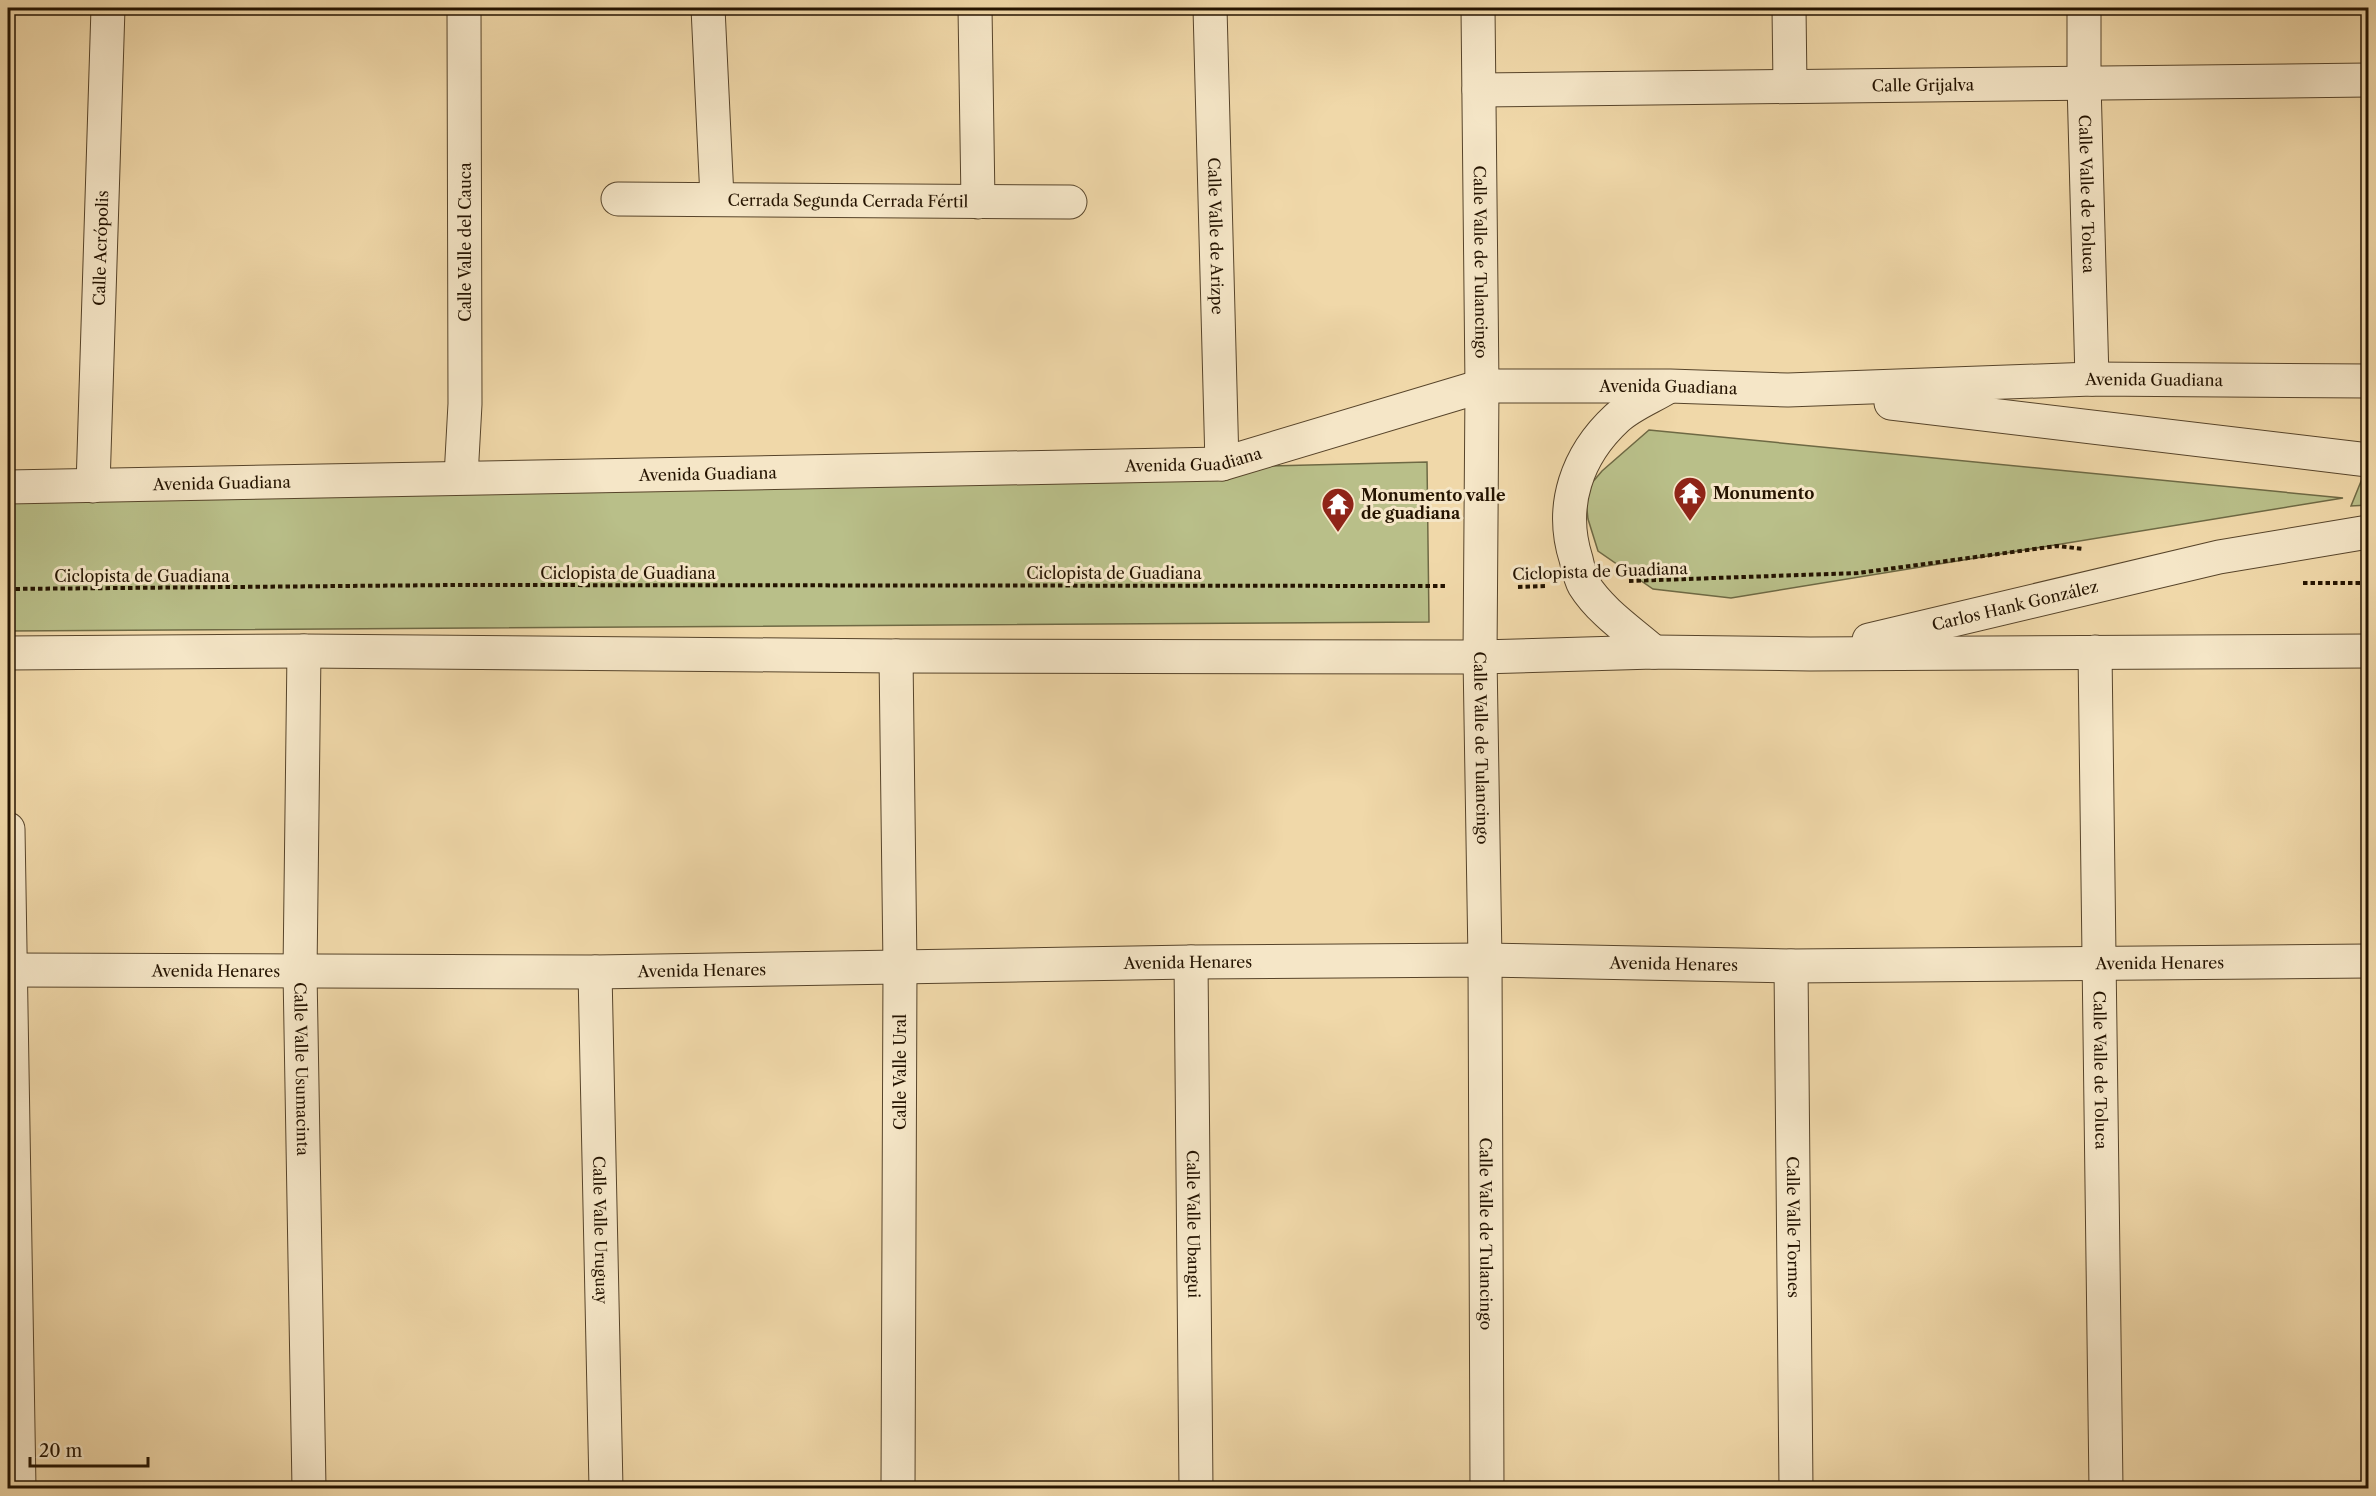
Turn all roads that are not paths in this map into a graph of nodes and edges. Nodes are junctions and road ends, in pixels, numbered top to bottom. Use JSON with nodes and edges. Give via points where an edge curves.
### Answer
{"nodes":[{"id":1,"x":108,"y":8,"type":"edge"},
{"id":2,"x":465,"y":8,"type":"edge"},
{"id":3,"x":708,"y":8,"type":"edge"},
{"id":4,"x":975,"y":8,"type":"edge"},
{"id":5,"x":1210,"y":8,"type":"edge"},
{"id":6,"x":1478,"y":8,"type":"edge"},
{"id":7,"x":1789,"y":8,"type":"edge"},
{"id":8,"x":2084,"y":8,"type":"edge"},
{"id":9,"x":2368,"y":80,"type":"edge"},
{"id":10,"x":2084,"y":83,"type":"junction"},
{"id":11,"x":1790,"y":87,"type":"junction"},
{"id":12,"x":1479,"y":90,"type":"junction"},
{"id":13,"x":717,"y":198,"type":"junction"},
{"id":14,"x":618,"y":199,"type":"dead end"},
{"id":15,"x":978,"y":202,"type":"junction"},
{"id":16,"x":1070,"y":202,"type":"dead end"},
{"id":17,"x":2092,"y":379,"type":"junction"},
{"id":18,"x":2368,"y":381,"type":"edge"},
{"id":19,"x":1482,"y":386,"type":"junction"},
{"id":20,"x":1670,"y":386,"type":"junction"},
{"id":21,"x":1788,"y":390,"type":"junction"},
{"id":22,"x":2368,"y":460,"type":"edge"},
{"id":23,"x":1222,"y":464,"type":"junction"},
{"id":24,"x":461,"y":477,"type":"junction"},
{"id":25,"x":93,"y":486,"type":"junction"},
{"id":26,"x":8,"y":487,"type":"edge"},
{"id":27,"x":2368,"y":532,"type":"edge"},
{"id":28,"x":304,"y":651,"type":"junction"},
{"id":29,"x":2368,"y":651,"type":"edge"},
{"id":30,"x":1654,"y":652,"type":"junction"},
{"id":31,"x":2095,"y":652,"type":"junction"},
{"id":32,"x":8,"y":653,"type":"edge"},
{"id":33,"x":1810,"y":654,"type":"junction"},
{"id":34,"x":896,"y":656,"type":"junction"},
{"id":35,"x":1480,"y":657,"type":"junction"},
{"id":36,"x":8,"y":830,"type":"edge"},
{"id":37,"x":1485,"y":960,"type":"junction"},
{"id":38,"x":2368,"y":961,"type":"edge"},
{"id":39,"x":1191,"y":962,"type":"junction"},
{"id":40,"x":2099,"y":963,"type":"junction"},
{"id":41,"x":1791,"y":966,"type":"junction"},
{"id":42,"x":900,"y":967,"type":"junction"},
{"id":43,"x":8,"y":970,"type":"edge"},
{"id":44,"x":300,"y":972,"type":"junction"},
{"id":45,"x":596,"y":972,"type":"junction"},
{"id":46,"x":19,"y":1488,"type":"edge"},
{"id":47,"x":309,"y":1488,"type":"edge"},
{"id":48,"x":606,"y":1488,"type":"edge"},
{"id":49,"x":898,"y":1488,"type":"edge"},
{"id":50,"x":1196,"y":1488,"type":"edge"},
{"id":51,"x":1487,"y":1488,"type":"edge"},
{"id":52,"x":1796,"y":1488,"type":"edge"},
{"id":53,"x":2106,"y":1488,"type":"edge"}],
"edges":[{"from":1,"to":25,"type":"street","name":"Calle Acrópolis"},
{"from":2,"to":24,"type":"street","name":"Calle Valle del Cauca","via":[[465,404]]},
{"from":3,"to":13,"type":"street"},
{"from":4,"to":15,"type":"street"},
{"from":5,"to":23,"type":"street","name":"Calle Valle de Arizpe"},
{"from":6,"to":12,"type":"street","name":"Calle Valle de Tulancingo"},
{"from":7,"to":11,"type":"street"},
{"from":8,"to":10,"type":"street","name":"Calle Valle de Toluca"},
{"from":9,"to":10,"type":"street","name":"Calle Grijalva"},
{"from":10,"to":11,"type":"street","name":"Calle Grijalva"},
{"from":10,"to":17,"type":"street","name":"Calle Valle de Toluca"},
{"from":11,"to":12,"type":"street","name":"Calle Grijalva"},
{"from":12,"to":19,"type":"street","name":"Calle Valle de Tulancingo"},
{"from":13,"to":14,"type":"street","name":"Cerrada Segunda Cerrada Fértil"},
{"from":13,"to":15,"type":"street","name":"Cerrada Segunda Cerrada Fértil"},
{"from":15,"to":16,"type":"street","name":"Cerrada Segunda Cerrada Fértil"},
{"from":17,"to":18,"type":"street","name":"Avenida Guadiana"},
{"from":17,"to":21,"type":"street","name":"Avenida Guadiana"},
{"from":19,"to":20,"type":"street","name":"Avenida Guadiana"},
{"from":19,"to":23,"type":"street","name":"Avenida Guadiana"},
{"from":19,"to":35,"type":"street","name":"Calle Valle de Tulancingo"},
{"from":20,"to":21,"type":"street","name":"Avenida Guadiana"},
{"from":20,"to":30,"type":"street","via":[[1619,416],[1594,441],[1578,471],[1569,505],[1570,540],[1584,584],[1598,602]]},
{"from":21,"to":22,"type":"street"},
{"from":23,"to":24,"type":"street","name":"Avenida Guadiana"},
{"from":24,"to":25,"type":"street","name":"Avenida Guadiana"},
{"from":25,"to":26,"type":"street","name":"Avenida Guadiana"},
{"from":27,"to":33,"type":"street","name":"Carlos Hank González","via":[[2219,557]]},
{"from":28,"to":32,"type":"street"},
{"from":28,"to":34,"type":"street"},
{"from":28,"to":44,"type":"street","name":"Calle Valle Usumacinta"},
{"from":29,"to":31,"type":"street"},
{"from":30,"to":33,"type":"street"},
{"from":30,"to":35,"type":"street"},
{"from":31,"to":33,"type":"street"},
{"from":31,"to":40,"type":"street","name":"Calle Valle de Toluca"},
{"from":34,"to":35,"type":"street"},
{"from":34,"to":42,"type":"street","name":"Calle Valle Ural"},
{"from":35,"to":37,"type":"street","name":"Calle Valle de Tulancingo"},
{"from":36,"to":43,"type":"street"},
{"from":37,"to":39,"type":"street","name":"Avenida Henares"},
{"from":37,"to":41,"type":"street","name":"Avenida Henares"},
{"from":37,"to":51,"type":"street","name":"Calle Valle de Tulancingo"},
{"from":38,"to":40,"type":"street","name":"Avenida Henares"},
{"from":39,"to":42,"type":"street","name":"Avenida Henares"},
{"from":39,"to":50,"type":"street","name":"Calle Valle Ubangui"},
{"from":40,"to":41,"type":"street","name":"Avenida Henares"},
{"from":40,"to":53,"type":"street","name":"Calle Valle de Toluca"},
{"from":41,"to":52,"type":"street","name":"Calle Valle Tormes"},
{"from":42,"to":45,"type":"street","name":"Avenida Henares"},
{"from":42,"to":49,"type":"street","name":"Calle Valle Ural"},
{"from":43,"to":44,"type":"street","name":"Avenida Henares"},
{"from":43,"to":46,"type":"street"},
{"from":44,"to":45,"type":"street","name":"Avenida Henares"},
{"from":44,"to":47,"type":"street","name":"Calle Valle Usumacinta"},
{"from":45,"to":48,"type":"street","name":"Calle Valle Uruguay"}]}
